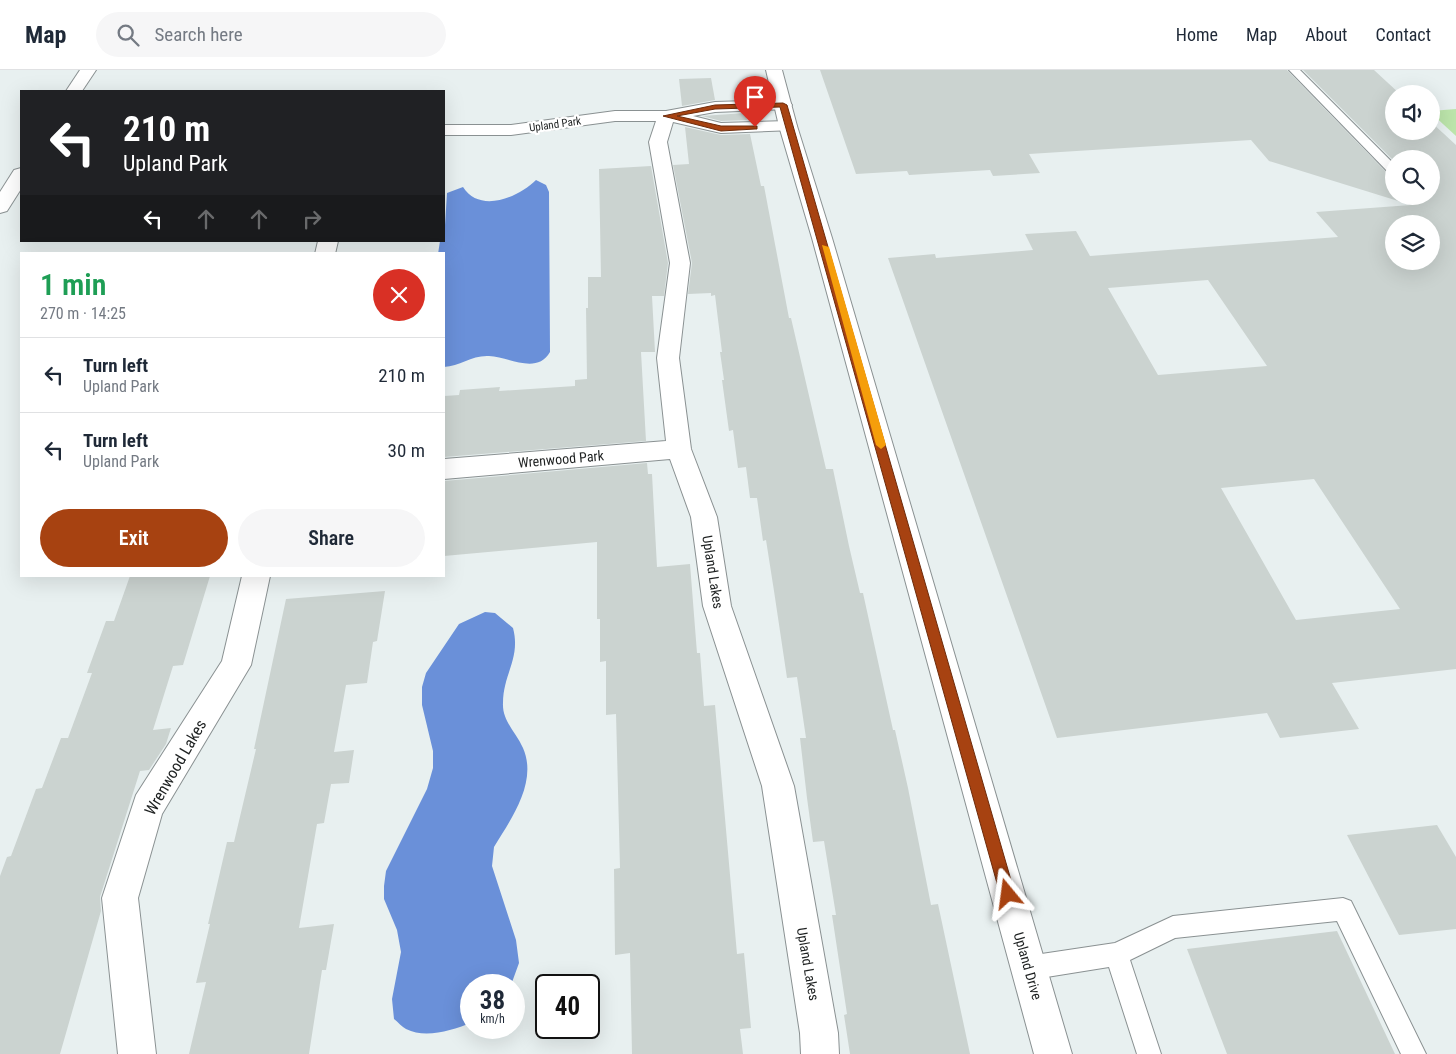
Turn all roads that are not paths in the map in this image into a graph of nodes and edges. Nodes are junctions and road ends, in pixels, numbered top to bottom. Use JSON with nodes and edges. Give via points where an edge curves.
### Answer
{"nodes":[{"id":1,"x":88,"y":70,"type":"edge"},
{"id":2,"x":774,"y":70,"type":"edge"},
{"id":3,"x":1294,"y":70,"type":"edge"},
{"id":4,"x":75,"y":90,"type":"edge"},
{"id":5,"x":666,"y":116,"type":"junction"},
{"id":6,"x":786,"y":116,"type":"junction"},
{"id":7,"x":445,"y":130,"type":"edge"},
{"id":8,"x":1385,"y":162,"type":"edge"},
{"id":9,"x":20,"y":176,"type":"edge"},
{"id":10,"x":0,"y":207,"type":"edge"},
{"id":11,"x":679,"y":449,"type":"junction"},
{"id":12,"x":445,"y":469,"type":"edge"},
{"id":13,"x":256,"y":577,"type":"edge"},
{"id":14,"x":1117,"y":954,"type":"junction"},
{"id":15,"x":1028,"y":968,"type":"junction"},
{"id":16,"x":137,"y":1054,"type":"edge"},
{"id":17,"x":820,"y":1054,"type":"edge"},
{"id":18,"x":1053,"y":1054,"type":"edge"},
{"id":19,"x":1150,"y":1054,"type":"edge"},
{"id":20,"x":1414,"y":1054,"type":"edge"}],
"edges":[{"from":1,"to":4,"type":"street"},
{"from":2,"to":6,"type":"street","name":"Upland Drive"},
{"from":3,"to":8,"type":"lane"},
{"from":5,"to":6,"type":"street","name":"Upland Park","via":[[721,128]]},
{"from":5,"to":7,"type":"street","name":"Upland Park","via":[[615,116],[511,130]]},
{"from":5,"to":11,"type":"street","name":"Upland Lakes","via":[[658,142],[680,263],[668,358]]},
{"from":6,"to":15,"type":"street","name":"Upland Drive"},
{"from":9,"to":10,"type":"street"},
{"from":11,"to":12,"type":"street","name":"Wrenwood Park"},
{"from":11,"to":17,"type":"street","name":"Upland Lakes","via":[[704,517],[717,606],[778,786]]},
{"from":13,"to":16,"type":"street","name":"Wrenwood Lakes","via":[[236,665],[148,807],[120,898]]},
{"from":14,"to":15,"type":"lane"},
{"from":14,"to":19,"type":"lane"},
{"from":14,"to":20,"type":"lane","via":[[1173,927],[1343,909]]},
{"from":15,"to":18,"type":"street","name":"Upland Drive"}]}
